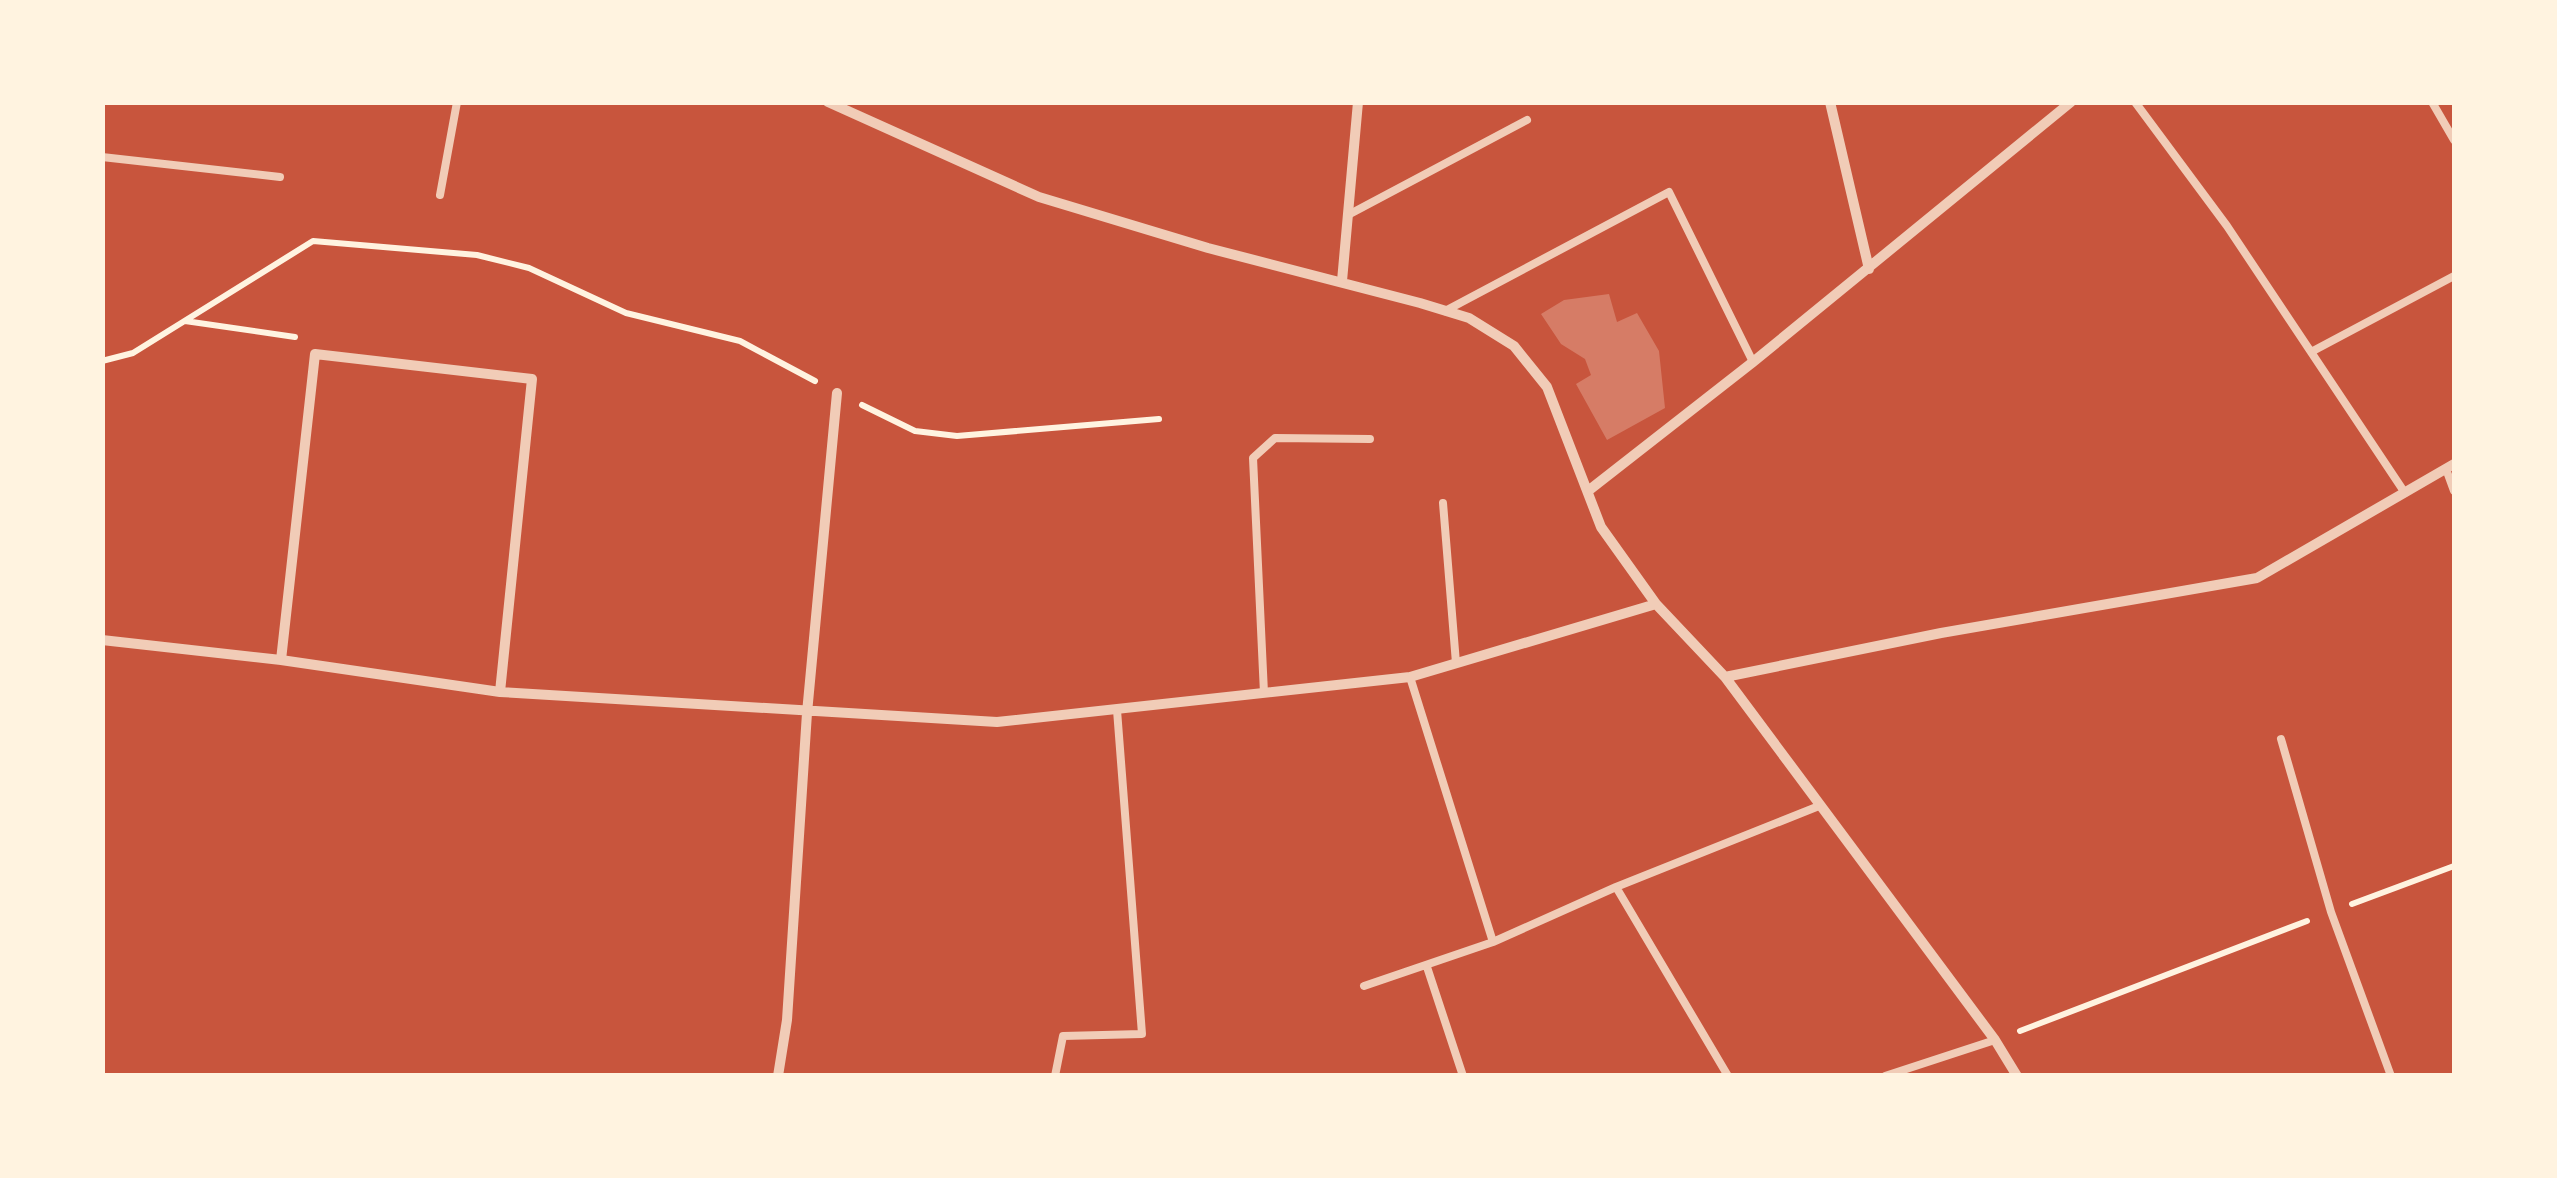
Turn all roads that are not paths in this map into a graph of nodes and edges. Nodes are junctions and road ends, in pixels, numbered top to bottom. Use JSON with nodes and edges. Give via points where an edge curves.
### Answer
{"nodes":[{"id":1,"x":457,"y":102,"type":"edge"},
{"id":2,"x":828,"y":102,"type":"edge"},
{"id":3,"x":1358,"y":102,"type":"edge"},
{"id":4,"x":1830,"y":102,"type":"edge"},
{"id":5,"x":2071,"y":102,"type":"edge"},
{"id":6,"x":2135,"y":102,"type":"edge"},
{"id":7,"x":2432,"y":102,"type":"edge"},
{"id":8,"x":1528,"y":120,"type":"dead end"},
{"id":9,"x":2454,"y":140,"type":"edge"},
{"id":10,"x":102,"y":157,"type":"edge"},
{"id":11,"x":280,"y":177,"type":"dead end"},
{"id":12,"x":440,"y":195,"type":"dead end"},
{"id":13,"x":1348,"y":215,"type":"junction"},
{"id":14,"x":1868,"y":268,"type":"junction"},
{"id":15,"x":2454,"y":276,"type":"edge"},
{"id":16,"x":1342,"y":281,"type":"junction"},
{"id":17,"x":1445,"y":311,"type":"junction"},
{"id":18,"x":2311,"y":352,"type":"junction"},
{"id":19,"x":1753,"y":362,"type":"junction"},
{"id":20,"x":837,"y":393,"type":"road end"},
{"id":21,"x":1370,"y":439,"type":"dead end"},
{"id":22,"x":2450,"y":467,"type":"edge"},
{"id":23,"x":2454,"y":490,"type":"edge"},
{"id":24,"x":1588,"y":492,"type":"junction"},
{"id":25,"x":2405,"y":492,"type":"junction"},
{"id":26,"x":1443,"y":503,"type":"dead end"},
{"id":27,"x":1656,"y":604,"type":"junction"},
{"id":28,"x":102,"y":640,"type":"edge"},
{"id":29,"x":281,"y":660,"type":"junction"},
{"id":30,"x":1456,"y":663,"type":"junction"},
{"id":31,"x":1725,"y":676,"type":"junction"},
{"id":32,"x":1410,"y":677,"type":"junction"},
{"id":33,"x":500,"y":692,"type":"junction"},
{"id":34,"x":1264,"y":694,"type":"junction"},
{"id":35,"x":1118,"y":710,"type":"junction"},
{"id":36,"x":807,"y":713,"type":"junction"},
{"id":37,"x":2280,"y":739,"type":"dead end"},
{"id":38,"x":1819,"y":806,"type":"junction"},
{"id":39,"x":1616,"y":887,"type":"junction"},
{"id":40,"x":1493,"y":942,"type":"junction"},
{"id":41,"x":1428,"y":966,"type":"junction"},
{"id":42,"x":1364,"y":986,"type":"dead end"},
{"id":43,"x":1996,"y":1040,"type":"junction"},
{"id":44,"x":778,"y":1076,"type":"edge"},
{"id":45,"x":1055,"y":1076,"type":"edge"},
{"id":46,"x":1463,"y":1076,"type":"edge"},
{"id":47,"x":1728,"y":1076,"type":"edge"},
{"id":48,"x":1885,"y":1076,"type":"edge"},
{"id":49,"x":2017,"y":1076,"type":"edge"},
{"id":50,"x":2392,"y":1076,"type":"edge"}],
"edges":[{"from":1,"to":12,"type":"lane"},
{"from":2,"to":16,"type":"street","via":[[1039,198]]},
{"from":3,"to":13,"type":"street"},
{"from":4,"to":14,"type":"street"},
{"from":5,"to":14,"type":"street"},
{"from":6,"to":18,"type":"lane"},
{"from":7,"to":9,"type":"lane"},
{"from":8,"to":13,"type":"lane"},
{"from":10,"to":11,"type":"lane"},
{"from":13,"to":16,"type":"street"},
{"from":14,"to":19,"type":"street"},
{"from":15,"to":18,"type":"lane"},
{"from":16,"to":17,"type":"street"},
{"from":17,"to":19,"type":"lane","via":[[1669,192]]},
{"from":17,"to":24,"type":"street","via":[[1514,346],[1536,373]]},
{"from":18,"to":25,"type":"lane"},
{"from":19,"to":24,"type":"street"},
{"from":20,"to":36,"type":"street"},
{"from":21,"to":34,"type":"lane","via":[[1275,438],[1253,458]]},
{"from":22,"to":23,"type":"lane"},
{"from":22,"to":25,"type":"street"},
{"from":24,"to":27,"type":"street","via":[[1601,527]]},
{"from":25,"to":31,"type":"street","via":[[2257,578]]},
{"from":26,"to":30,"type":"lane"},
{"from":27,"to":30,"type":"street"},
{"from":27,"to":31,"type":"street"},
{"from":28,"to":29,"type":"street"},
{"from":29,"to":33,"type":"street"},
{"from":29,"to":33,"type":"street","via":[[315,354],[532,378]]},
{"from":30,"to":32,"type":"street"},
{"from":31,"to":38,"type":"street"},
{"from":32,"to":34,"type":"street"},
{"from":32,"to":40,"type":"lane"},
{"from":33,"to":36,"type":"street"},
{"from":34,"to":35,"type":"street"},
{"from":35,"to":36,"type":"street","via":[[997,722]]},
{"from":35,"to":45,"type":"lane","via":[[1142,1034],[1063,1036]]},
{"from":36,"to":44,"type":"street"},
{"from":37,"to":50,"type":"lane","via":[[2331,912]]},
{"from":38,"to":39,"type":"lane"},
{"from":38,"to":43,"type":"street"},
{"from":39,"to":40,"type":"lane"},
{"from":39,"to":47,"type":"lane"},
{"from":40,"to":41,"type":"lane"},
{"from":41,"to":42,"type":"lane"},
{"from":41,"to":46,"type":"lane"},
{"from":43,"to":48,"type":"lane"},
{"from":43,"to":49,"type":"street"}]}
